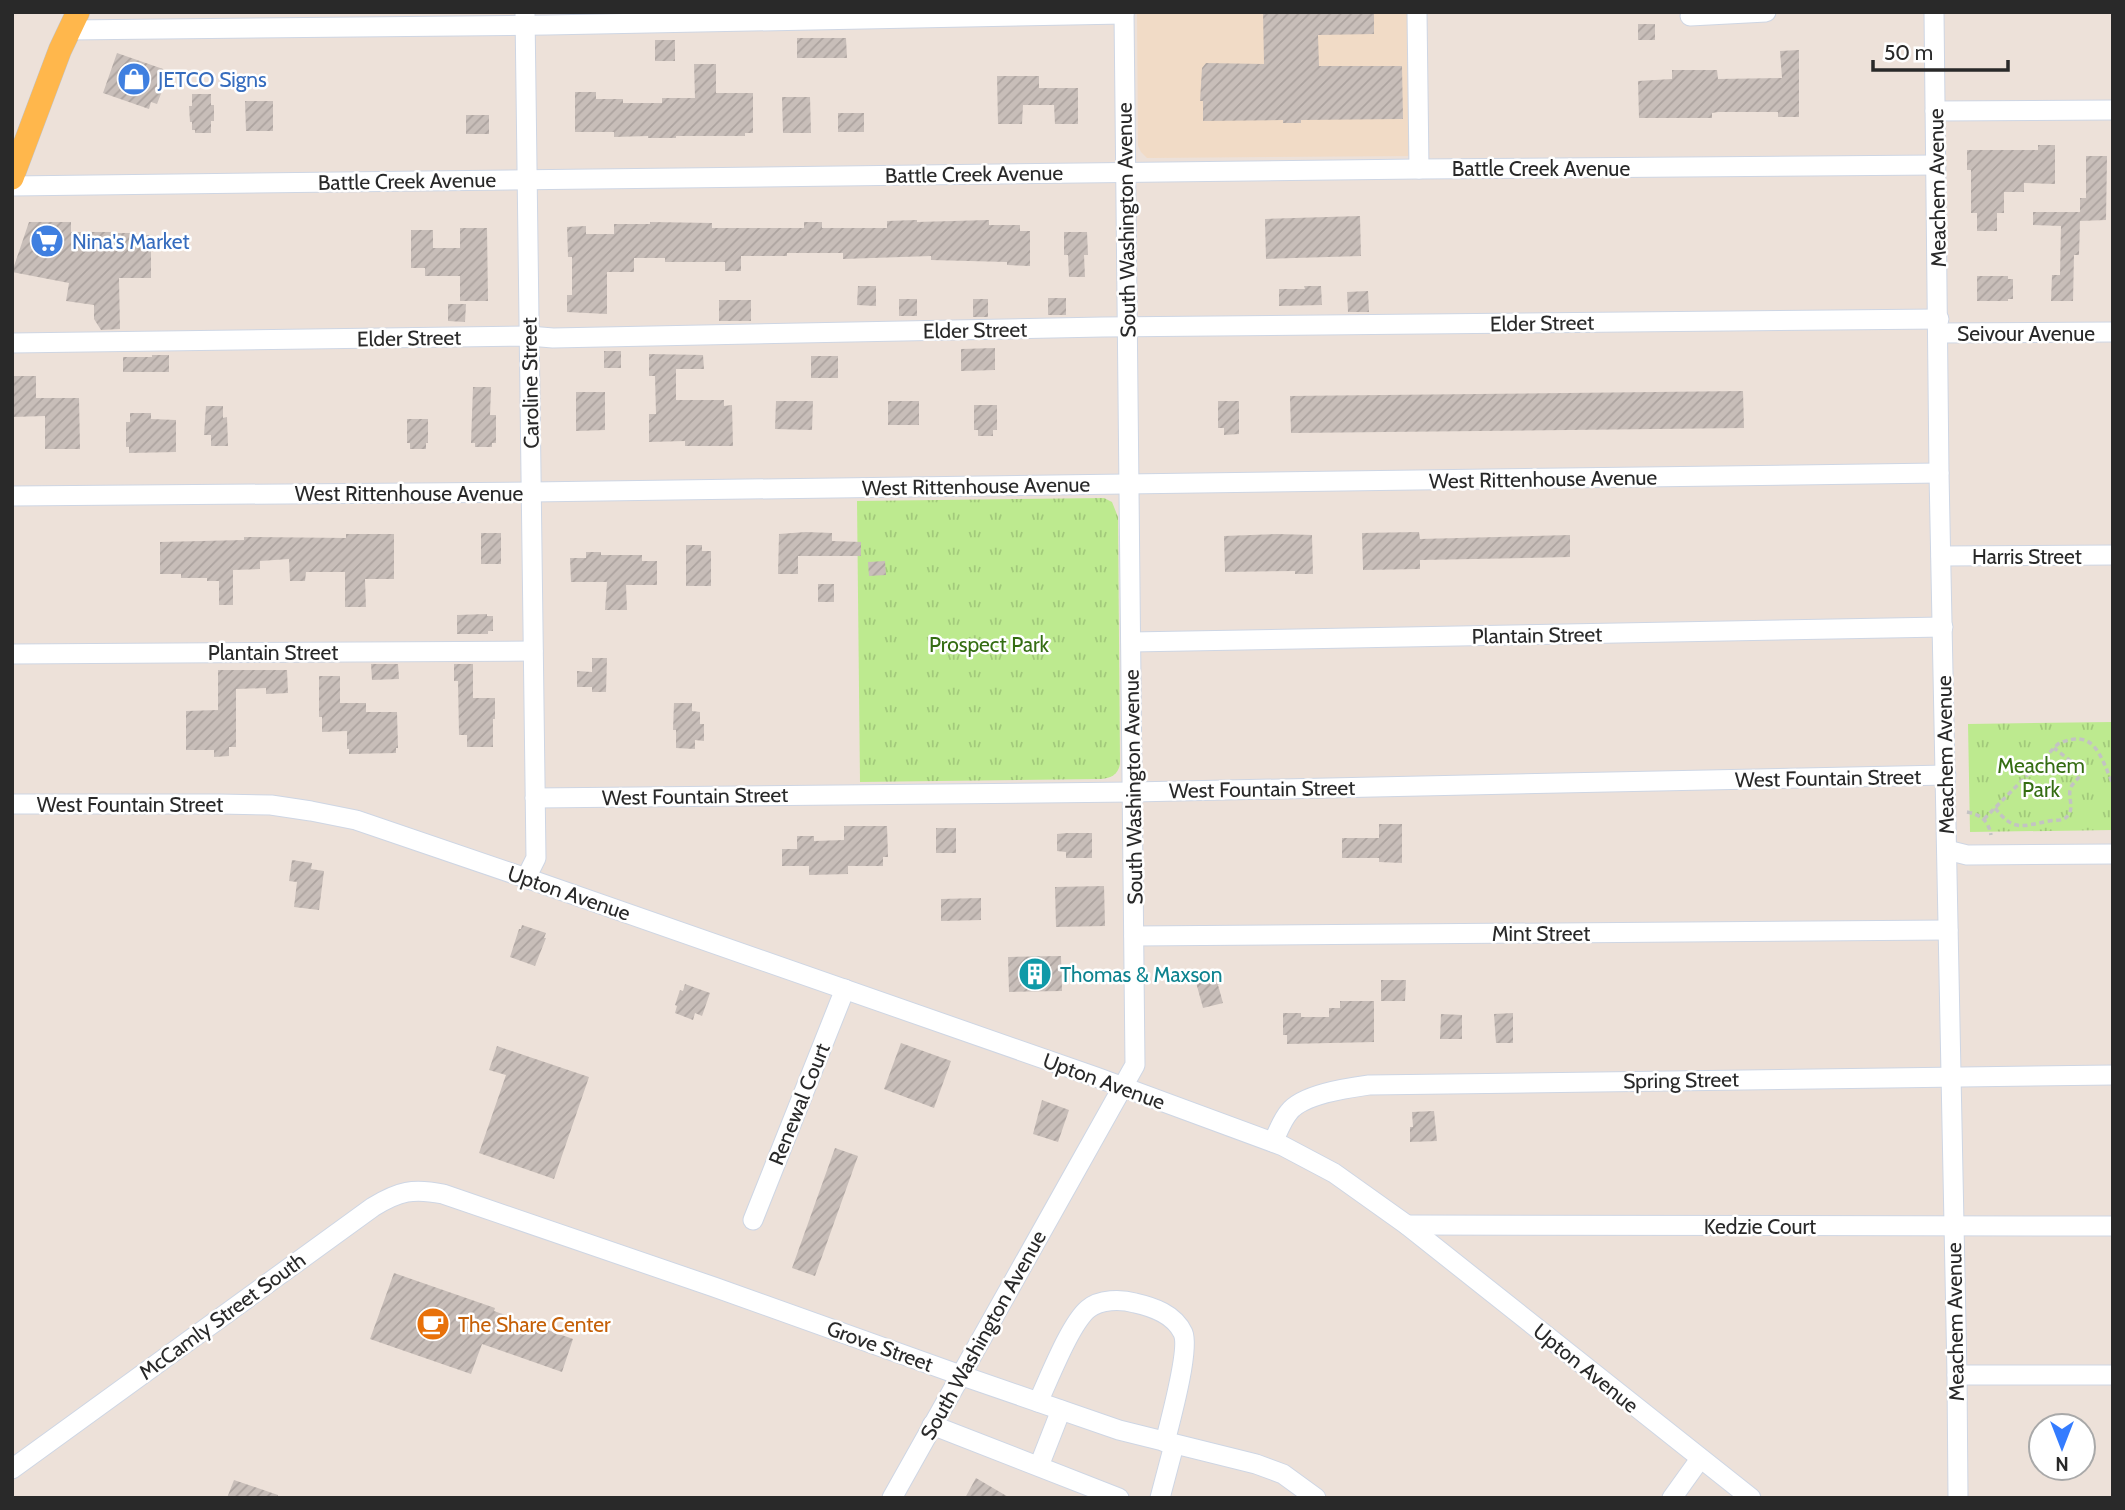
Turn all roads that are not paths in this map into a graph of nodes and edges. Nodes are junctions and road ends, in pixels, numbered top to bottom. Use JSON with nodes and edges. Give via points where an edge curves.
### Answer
{"nodes":[{"id":1,"x":1417,"y":12,"type":"edge"},
{"id":2,"x":1766,"y":12,"type":"edge"},
{"id":3,"x":1934,"y":12,"type":"edge"},
{"id":4,"x":1124,"y":13,"type":"edge"},
{"id":5,"x":1690,"y":16,"type":"dead end"},
{"id":6,"x":525,"y":18,"type":"edge"},
{"id":7,"x":73,"y":21,"type":"edge"},
{"id":8,"x":2113,"y":110,"type":"edge"},
{"id":9,"x":1936,"y":111,"type":"junction"},
{"id":10,"x":1936,"y":165,"type":"junction"},
{"id":11,"x":1419,"y":169,"type":"junction"},
{"id":12,"x":1126,"y":173,"type":"junction"},
{"id":13,"x":12,"y":178,"type":"edge"},
{"id":14,"x":527,"y":179,"type":"junction"},
{"id":15,"x":12,"y":187,"type":"edge"},
{"id":16,"x":1939,"y":326,"type":"junction"},
{"id":17,"x":1127,"y":327,"type":"junction"},
{"id":18,"x":2113,"y":332,"type":"edge"},
{"id":19,"x":529,"y":336,"type":"junction"},
{"id":20,"x":12,"y":343,"type":"edge"},
{"id":21,"x":1940,"y":473,"type":"junction"},
{"id":22,"x":1129,"y":484,"type":"junction"},
{"id":23,"x":531,"y":492,"type":"junction"},
{"id":24,"x":12,"y":496,"type":"edge"},
{"id":25,"x":2113,"y":555,"type":"edge"},
{"id":26,"x":1941,"y":556,"type":"junction"},
{"id":27,"x":1944,"y":628,"type":"junction"},
{"id":28,"x":1131,"y":642,"type":"junction"},
{"id":29,"x":533,"y":650,"type":"junction"},
{"id":30,"x":12,"y":654,"type":"edge"},
{"id":31,"x":1946,"y":775,"type":"junction"},
{"id":32,"x":1133,"y":792,"type":"junction"},
{"id":33,"x":535,"y":798,"type":"junction"},
{"id":34,"x":12,"y":804,"type":"edge"},
{"id":35,"x":371,"y":825,"type":"joint"},
{"id":36,"x":1947,"y":850,"type":"junction"},
{"id":37,"x":2113,"y":854,"type":"edge"},
{"id":38,"x":526,"y":878,"type":"junction"},
{"id":39,"x":1948,"y":930,"type":"junction"},
{"id":40,"x":1134,"y":936,"type":"junction"},
{"id":41,"x":845,"y":989,"type":"junction"},
{"id":42,"x":2113,"y":1076,"type":"edge"},
{"id":43,"x":1950,"y":1077,"type":"junction"},
{"id":44,"x":1122,"y":1087,"type":"junction"},
{"id":45,"x":1273,"y":1142,"type":"junction"},
{"id":46,"x":443,"y":1194,"type":"joint"},
{"id":47,"x":753,"y":1220,"type":"dead end"},
{"id":48,"x":1407,"y":1226,"type":"junction"},
{"id":49,"x":2113,"y":1226,"type":"edge"},
{"id":50,"x":1954,"y":1227,"type":"junction"},
{"id":51,"x":960,"y":1375,"type":"junction"},
{"id":52,"x":1957,"y":1375,"type":"junction"},
{"id":53,"x":2113,"y":1375,"type":"edge"},
{"id":54,"x":1038,"y":1402,"type":"junction"},
{"id":55,"x":1061,"y":1410,"type":"junction"},
{"id":56,"x":932,"y":1425,"type":"junction"},
{"id":57,"x":1169,"y":1444,"type":"junction"},
{"id":58,"x":1700,"y":1460,"type":"junction"},
{"id":59,"x":1039,"y":1466,"type":"junction"},
{"id":60,"x":12,"y":1469,"type":"edge"},
{"id":61,"x":1308,"y":1495,"type":"edge"},
{"id":62,"x":892,"y":1498,"type":"edge"},
{"id":63,"x":1119,"y":1498,"type":"edge"},
{"id":64,"x":1160,"y":1498,"type":"edge"},
{"id":65,"x":1672,"y":1498,"type":"edge"},
{"id":66,"x":1751,"y":1498,"type":"edge"},
{"id":67,"x":1958,"y":1498,"type":"edge"}],
"edges":[{"from":1,"to":11,"type":"street"},
{"from":2,"to":5,"type":"street"},
{"from":3,"to":9,"type":"street","name":"Meachem Avenue"},
{"from":4,"to":6,"type":"street","via":[[561,25]]},
{"from":4,"to":12,"type":"street","name":"South Washington Avenue"},
{"from":6,"to":7,"type":"street"},
{"from":6,"to":14,"type":"street","name":"Caroline Street"},
{"from":7,"to":13,"type":"main road"},
{"from":8,"to":9,"type":"street"},
{"from":9,"to":10,"type":"street","name":"Meachem Avenue"},
{"from":10,"to":11,"type":"street","name":"Battle Creek Avenue"},
{"from":10,"to":16,"type":"street","name":"Meachem Avenue"},
{"from":11,"to":12,"type":"street","name":"Battle Creek Avenue"},
{"from":12,"to":14,"type":"street","name":"Battle Creek Avenue"},
{"from":12,"to":17,"type":"street","name":"South Washington Avenue"},
{"from":14,"to":15,"type":"street","name":"Battle Creek Avenue"},
{"from":14,"to":19,"type":"street","name":"Caroline Street"},
{"from":16,"to":17,"type":"street","name":"Elder Street"},
{"from":16,"to":18,"type":"street","name":"Seivour Avenue"},
{"from":16,"to":21,"type":"street","name":"Meachem Avenue"},
{"from":17,"to":19,"type":"street","name":"Elder Street"},
{"from":17,"to":22,"type":"street","name":"South Washington Avenue"},
{"from":19,"to":20,"type":"street","name":"Elder Street"},
{"from":19,"to":23,"type":"street","name":"Caroline Street"},
{"from":21,"to":22,"type":"street","name":"West Rittenhouse Avenue"},
{"from":21,"to":26,"type":"street","name":"Meachem Avenue"},
{"from":22,"to":23,"type":"street","name":"West Rittenhouse Avenue"},
{"from":22,"to":28,"type":"street","name":"South Washington Avenue"},
{"from":23,"to":24,"type":"street","name":"West Rittenhouse Avenue"},
{"from":23,"to":29,"type":"street","name":"Caroline Street"},
{"from":25,"to":26,"type":"street","name":"Harris Street"},
{"from":26,"to":27,"type":"street","name":"Meachem Avenue"},
{"from":27,"to":28,"type":"street","name":"Plantain Street"},
{"from":27,"to":31,"type":"street","name":"Meachem Avenue"},
{"from":28,"to":32,"type":"street","name":"South Washington Avenue"},
{"from":29,"to":30,"type":"street","name":"Plantain Street"},
{"from":29,"to":33,"type":"street","name":"Caroline Street"},
{"from":31,"to":32,"type":"street","name":"West Fountain Street"},
{"from":31,"to":36,"type":"street","name":"Meachem Avenue"},
{"from":32,"to":33,"type":"street","name":"West Fountain Street"},
{"from":32,"to":40,"type":"street","name":"South Washington Avenue"},
{"from":33,"to":38,"type":"street","name":"Caroline Street","via":[[536,858]]},
{"from":34,"to":35,"type":"street","name":"West Fountain Street","via":[[271,806]]},
{"from":35,"to":38,"type":"street","name":"Upton Avenue"},
{"from":36,"to":37,"type":"street","via":[[1967,855]]},
{"from":36,"to":39,"type":"street","name":"Meachem Avenue"},
{"from":38,"to":41,"type":"street","name":"Upton Avenue"},
{"from":39,"to":40,"type":"street","name":"Mint Street"},
{"from":39,"to":43,"type":"street","name":"Meachem Avenue"},
{"from":40,"to":44,"type":"street","name":"South Washington Avenue","via":[[1135,1065]]},
{"from":41,"to":44,"type":"street","name":"Upton Avenue"},
{"from":41,"to":47,"type":"street","name":"Renewal Court"},
{"from":42,"to":43,"type":"street","name":"Spring Street"},
{"from":43,"to":45,"type":"street","name":"Spring Street","via":[[1369,1086],[1327,1093],[1296,1105]]},
{"from":43,"to":50,"type":"street","name":"Meachem Avenue"},
{"from":44,"to":45,"type":"street","name":"Upton Avenue"},
{"from":44,"to":51,"type":"street","name":"South Washington Avenue"},
{"from":45,"to":48,"type":"street","name":"Upton Avenue","via":[[1334,1172]]},
{"from":46,"to":51,"type":"street","name":"Grove Street"},
{"from":46,"to":60,"type":"street","name":"McCamly Street South","via":[[410,1191],[373,1207]]},
{"from":48,"to":50,"type":"street","name":"Kedzie Court"},
{"from":48,"to":58,"type":"street","name":"Upton Avenue"},
{"from":49,"to":50,"type":"street","name":"Kedzie Court"},
{"from":50,"to":52,"type":"street","name":"Meachem Avenue"},
{"from":51,"to":54,"type":"street","name":"Grove Street"},
{"from":51,"to":56,"type":"street","name":"South Washington Avenue"},
{"from":52,"to":53,"type":"street"},
{"from":52,"to":67,"type":"street","name":"Meachem Avenue"},
{"from":54,"to":55,"type":"street","name":"Grove Street"},
{"from":54,"to":57,"type":"street","via":[[1079,1319],[1091,1306],[1126,1301],[1152,1307],[1171,1318],[1183,1334],[1185,1349]]},
{"from":55,"to":57,"type":"street","name":"Grove Street"},
{"from":55,"to":59,"type":"street"},
{"from":56,"to":59,"type":"street"},
{"from":56,"to":62,"type":"street","name":"South Washington Avenue"},
{"from":57,"to":61,"type":"street","name":"Grove Street","via":[[1256,1464],[1283,1474]]},
{"from":57,"to":64,"type":"street"},
{"from":58,"to":65,"type":"street"},
{"from":58,"to":66,"type":"street","name":"Upton Avenue"},
{"from":59,"to":63,"type":"street"}]}
